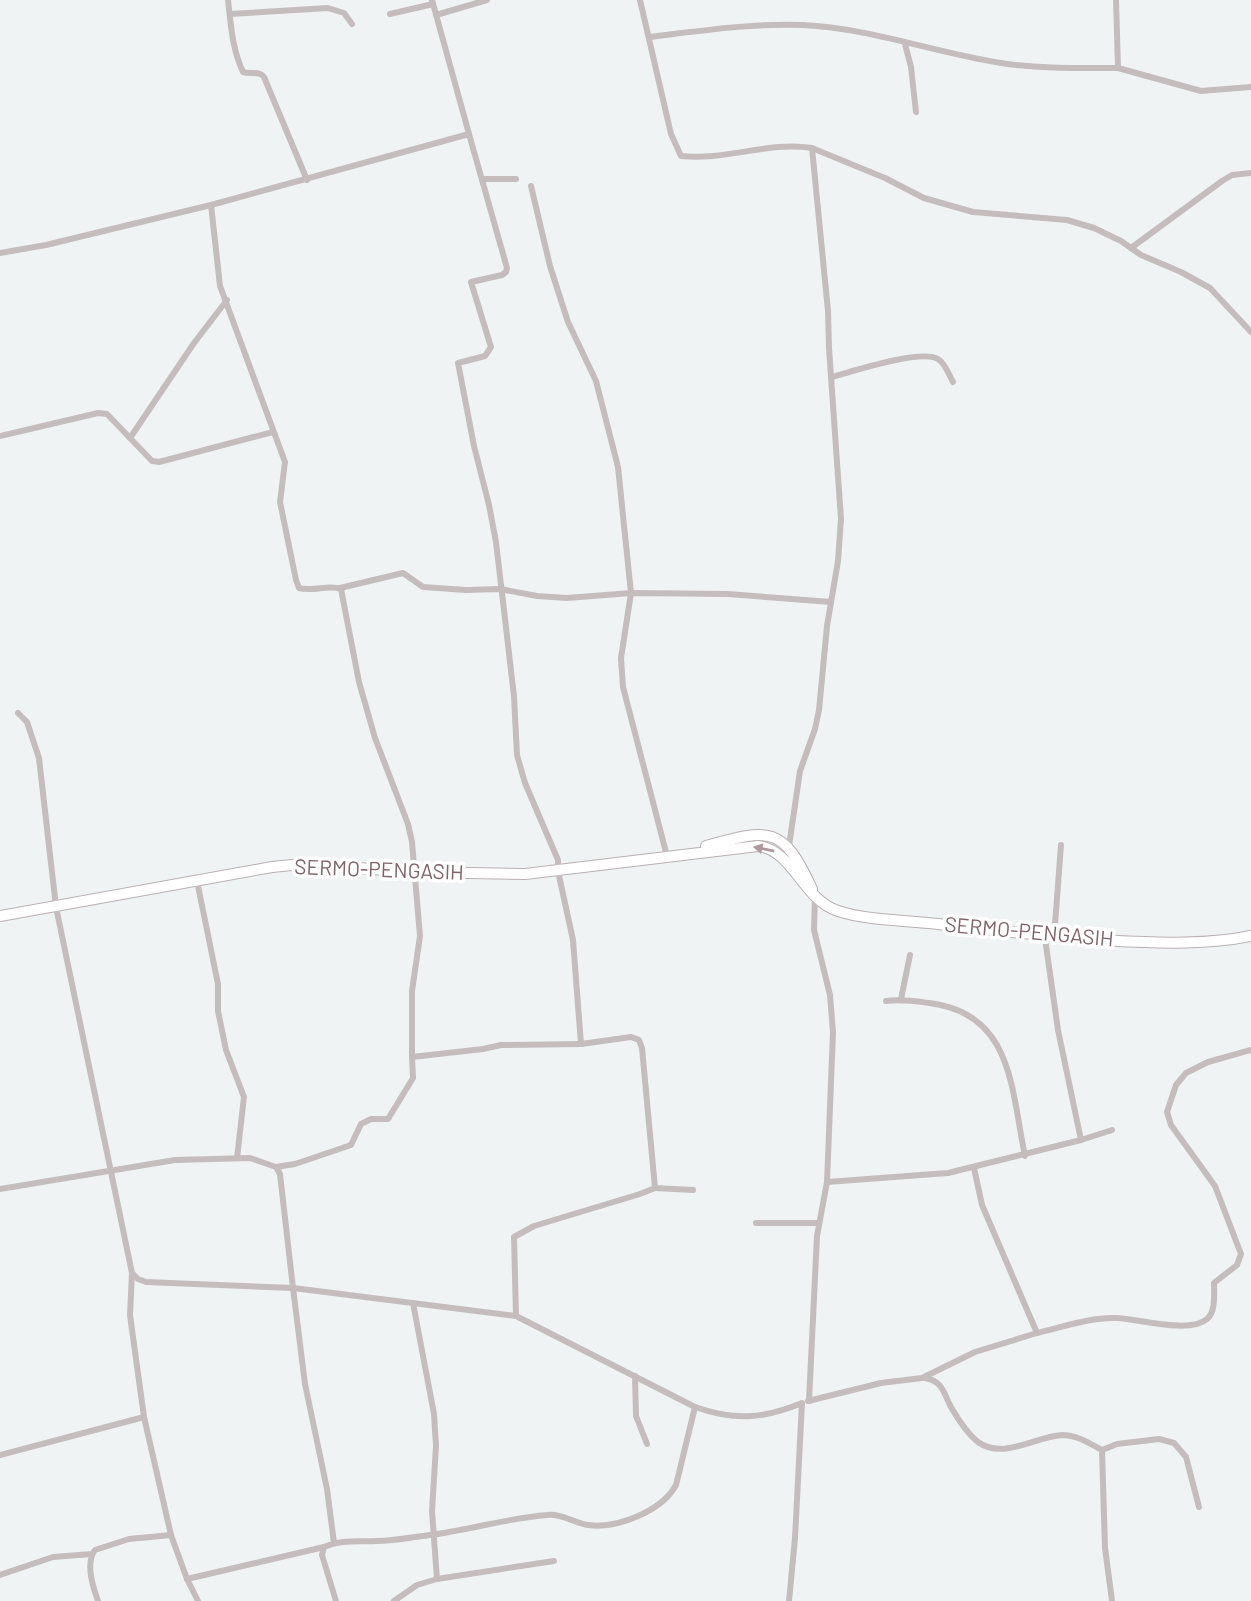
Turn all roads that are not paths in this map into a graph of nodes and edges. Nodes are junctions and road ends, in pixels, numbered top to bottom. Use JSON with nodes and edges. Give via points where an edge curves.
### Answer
{"nodes":[{"id":1,"x":228,"y":0,"type":"edge"},
{"id":2,"x":487,"y":0,"type":"edge"},
{"id":3,"x":640,"y":0,"type":"edge"},
{"id":4,"x":1116,"y":0,"type":"edge"},
{"id":5,"x":432,"y":2,"type":"edge"},
{"id":6,"x":230,"y":13,"type":"junction"},
{"id":7,"x":390,"y":15,"type":"dead end"},
{"id":8,"x":436,"y":15,"type":"junction"},
{"id":9,"x":352,"y":24,"type":"dead end"},
{"id":10,"x":649,"y":37,"type":"junction"},
{"id":11,"x":905,"y":44,"type":"junction"},
{"id":12,"x":1118,"y":68,"type":"junction"},
{"id":13,"x":1251,"y":87,"type":"edge"},
{"id":14,"x":916,"y":112,"type":"dead end"},
{"id":15,"x":469,"y":134,"type":"junction"},
{"id":16,"x":812,"y":148,"type":"junction"},
{"id":17,"x":1251,"y":173,"type":"edge"},
{"id":18,"x":516,"y":179,"type":"dead end"},
{"id":19,"x":307,"y":180,"type":"junction"},
{"id":20,"x":482,"y":180,"type":"junction"},
{"id":21,"x":531,"y":186,"type":"dead end"},
{"id":22,"x":211,"y":205,"type":"junction"},
{"id":23,"x":1131,"y":248,"type":"junction"},
{"id":24,"x":0,"y":253,"type":"edge"},
{"id":25,"x":226,"y":300,"type":"junction"},
{"id":26,"x":1251,"y":332,"type":"edge"},
{"id":27,"x":832,"y":377,"type":"junction"},
{"id":28,"x":953,"y":382,"type":"dead end"},
{"id":29,"x":274,"y":432,"type":"junction"},
{"id":30,"x":0,"y":436,"type":"edge"},
{"id":31,"x":130,"y":438,"type":"junction"},
{"id":32,"x":340,"y":588,"type":"junction"},
{"id":33,"x":500,"y":589,"type":"junction"},
{"id":34,"x":631,"y":593,"type":"junction"},
{"id":35,"x":831,"y":602,"type":"junction"},
{"id":36,"x":18,"y":713,"type":"dead end"},
{"id":37,"x":1061,"y":845,"type":"dead end"},
{"id":38,"x":789,"y":846,"type":"junction"},
{"id":39,"x":672,"y":855,"type":"junction"},
{"id":40,"x":558,"y":871,"type":"junction"},
{"id":41,"x":414,"y":872,"type":"junction"},
{"id":42,"x":197,"y":881,"type":"junction"},
{"id":43,"x":814,"y":893,"type":"junction"},
{"id":44,"x":56,"y":906,"type":"junction"},
{"id":45,"x":0,"y":916,"type":"edge"},
{"id":46,"x":1251,"y":936,"type":"edge"},
{"id":47,"x":1050,"y":938,"type":"junction"},
{"id":48,"x":910,"y":956,"type":"dead end"},
{"id":49,"x":901,"y":999,"type":"junction"},
{"id":50,"x":886,"y":1001,"type":"dead end"},
{"id":51,"x":581,"y":1044,"type":"junction"},
{"id":52,"x":1251,"y":1050,"type":"edge"},
{"id":53,"x":412,"y":1057,"type":"junction"},
{"id":54,"x":1112,"y":1130,"type":"dead end"},
{"id":55,"x":1081,"y":1140,"type":"junction"},
{"id":56,"x":1025,"y":1156,"type":"junction"},
{"id":57,"x":237,"y":1158,"type":"junction"},
{"id":58,"x":276,"y":1167,"type":"junction"},
{"id":59,"x":974,"y":1168,"type":"junction"},
{"id":60,"x":112,"y":1170,"type":"junction"},
{"id":61,"x":827,"y":1182,"type":"junction"},
{"id":62,"x":0,"y":1188,"type":"edge"},
{"id":63,"x":655,"y":1188,"type":"junction"},
{"id":64,"x":693,"y":1190,"type":"dead end"},
{"id":65,"x":756,"y":1223,"type":"dead end"},
{"id":66,"x":819,"y":1223,"type":"junction"},
{"id":67,"x":132,"y":1273,"type":"junction"},
{"id":68,"x":141,"y":1281,"type":"junction"},
{"id":69,"x":131,"y":1283,"type":"junction"},
{"id":70,"x":293,"y":1288,"type":"junction"},
{"id":71,"x":413,"y":1303,"type":"junction"},
{"id":72,"x":516,"y":1316,"type":"junction"},
{"id":73,"x":1037,"y":1333,"type":"junction"},
{"id":74,"x":635,"y":1376,"type":"junction"},
{"id":75,"x":922,"y":1378,"type":"junction"},
{"id":76,"x":805,"y":1402,"type":"junction"},
{"id":77,"x":695,"y":1407,"type":"junction"},
{"id":78,"x":144,"y":1417,"type":"junction"},
{"id":79,"x":647,"y":1444,"type":"dead end"},
{"id":80,"x":1102,"y":1450,"type":"junction"},
{"id":81,"x":0,"y":1455,"type":"edge"},
{"id":82,"x":1199,"y":1507,"type":"dead end"},
{"id":83,"x":434,"y":1534,"type":"junction"},
{"id":84,"x":171,"y":1535,"type":"junction"},
{"id":85,"x":334,"y":1543,"type":"junction"},
{"id":86,"x":324,"y":1547,"type":"junction"},
{"id":87,"x":92,"y":1554,"type":"junction"},
{"id":88,"x":554,"y":1561,"type":"dead end"},
{"id":89,"x":0,"y":1575,"type":"edge"},
{"id":90,"x":437,"y":1579,"type":"junction"},
{"id":91,"x":187,"y":1580,"type":"junction"},
{"id":92,"x":98,"y":1601,"type":"edge"},
{"id":93,"x":198,"y":1601,"type":"edge"},
{"id":94,"x":336,"y":1601,"type":"edge"},
{"id":95,"x":394,"y":1601,"type":"edge"},
{"id":96,"x":789,"y":1601,"type":"edge"},
{"id":97,"x":1112,"y":1601,"type":"edge"}],
"edges":[{"from":1,"to":6,"type":"street"},
{"from":2,"to":8,"type":"street"},
{"from":3,"to":10,"type":"street"},
{"from":4,"to":12,"type":"street"},
{"from":5,"to":7,"type":"street"},
{"from":5,"to":8,"type":"street"},
{"from":6,"to":9,"type":"street","via":[[328,8],[344,13]]},
{"from":6,"to":19,"type":"street","via":[[230,35],[243,72],[264,77]]},
{"from":8,"to":15,"type":"street"},
{"from":10,"to":11,"type":"street","via":[[804,25]]},
{"from":10,"to":16,"type":"street","via":[[671,134],[681,156]]},
{"from":11,"to":12,"type":"street","via":[[1002,63]]},
{"from":11,"to":14,"type":"street"},
{"from":12,"to":13,"type":"street","via":[[1201,91]]},
{"from":15,"to":19,"type":"street"},
{"from":15,"to":20,"type":"street"},
{"from":16,"to":23,"type":"street","via":[[924,198],[973,212],[1080,222]]},
{"from":16,"to":27,"type":"street"},
{"from":17,"to":23,"type":"street","via":[[1222,181]]},
{"from":18,"to":20,"type":"street"},
{"from":19,"to":22,"type":"street"},
{"from":20,"to":33,"type":"street","via":[[506,272],[471,282],[491,347],[485,356],[458,363],[489,505]]},
{"from":21,"to":34,"type":"street","via":[[550,266],[568,322],[596,381],[615,455]]},
{"from":22,"to":24,"type":"street"},
{"from":22,"to":25,"type":"street","via":[[220,286]]},
{"from":23,"to":26,"type":"street","via":[[1210,288]]},
{"from":25,"to":29,"type":"street"},
{"from":25,"to":31,"type":"street"},
{"from":27,"to":28,"type":"street","via":[[930,356],[941,360]]},
{"from":27,"to":35,"type":"street","via":[[842,519]]},
{"from":29,"to":31,"type":"street","via":[[159,462],[152,461]]},
{"from":29,"to":32,"type":"street","via":[[285,462],[281,510],[299,588]]},
{"from":30,"to":31,"type":"street","via":[[98,413],[107,414]]},
{"from":32,"to":33,"type":"street","via":[[402,573],[423,587]]},
{"from":32,"to":41,"type":"street","via":[[375,738],[408,824]]},
{"from":33,"to":34,"type":"street","via":[[567,598]]},
{"from":33,"to":40,"type":"street","via":[[517,755],[555,852]]},
{"from":34,"to":35,"type":"street"},
{"from":34,"to":39,"type":"street","via":[[621,658],[623,687]]},
{"from":35,"to":38,"type":"street","via":[[819,710],[800,771]]},
{"from":36,"to":44,"type":"street","via":[[27,722],[39,758]]},
{"from":37,"to":47,"type":"street"},
{"from":38,"to":39,"type":"main road","name":"SERMO-PENGASIH","via":[[773,836],[752,836]]},
{"from":38,"to":43,"type":"main road","name":"SERMO-PENGASIH"},
{"from":39,"to":40,"type":"main road","name":"SERMO-PENGASIH"},
{"from":43,"to":39,"type":"main road","name":"SERMO-PENGASIH","one_way":true,"via":[[767,847]]},
{"from":40,"to":41,"type":"main road","name":"SERMO-PENGASIH"},
{"from":40,"to":51,"type":"street","via":[[573,940]]},
{"from":41,"to":42,"type":"main road","name":"SERMO-PENGASIH","via":[[302,864]]},
{"from":41,"to":53,"type":"street","via":[[420,936],[412,991]]},
{"from":42,"to":44,"type":"main road","name":"SERMO-PENGASIH"},
{"from":42,"to":57,"type":"street","via":[[226,1050],[244,1097]]},
{"from":43,"to":47,"type":"main road","name":"SERMO-PENGASIH","via":[[836,911]]},
{"from":43,"to":61,"type":"street","via":[[816,945],[832,1012]]},
{"from":44,"to":45,"type":"main road","name":"SERMO-PENGASIH"},
{"from":44,"to":60,"type":"street"},
{"from":46,"to":47,"type":"main road","name":"SERMO-PENGASIH","via":[[1186,943]]},
{"from":47,"to":55,"type":"street","via":[[1058,1030]]},
{"from":48,"to":49,"type":"street"},
{"from":49,"to":50,"type":"street"},
{"from":49,"to":56,"type":"street","via":[[955,1007],[993,1036],[1005,1062]]},
{"from":51,"to":53,"type":"street","via":[[502,1045]]},
{"from":51,"to":63,"type":"street","via":[[631,1037],[639,1041]]},
{"from":52,"to":73,"type":"street","via":[[1186,1073],[1176,1085],[1167,1112],[1171,1125],[1215,1186],[1241,1254],[1237,1265],[1214,1283],[1208,1319],[1178,1325],[1099,1318]]},
{"from":53,"to":58,"type":"street","via":[[413,1078],[388,1119],[361,1124],[351,1145]]},
{"from":54,"to":55,"type":"street"},
{"from":55,"to":56,"type":"street"},
{"from":56,"to":59,"type":"street"},
{"from":57,"to":58,"type":"street"},
{"from":57,"to":60,"type":"street","via":[[175,1160]]},
{"from":58,"to":70,"type":"street"},
{"from":59,"to":61,"type":"street"},
{"from":59,"to":73,"type":"street","via":[[982,1205]]},
{"from":60,"to":62,"type":"street"},
{"from":60,"to":67,"type":"street"},
{"from":61,"to":66,"type":"street"},
{"from":63,"to":64,"type":"street"},
{"from":63,"to":72,"type":"street","via":[[534,1226],[514,1237]]},
{"from":65,"to":66,"type":"street"},
{"from":66,"to":76,"type":"street"},
{"from":67,"to":68,"type":"street"},
{"from":67,"to":69,"type":"street"},
{"from":68,"to":69,"type":"street"},
{"from":68,"to":70,"type":"street"},
{"from":69,"to":78,"type":"street","via":[[130,1315]]},
{"from":70,"to":71,"type":"street"},
{"from":70,"to":85,"type":"street"},
{"from":71,"to":72,"type":"street"},
{"from":71,"to":83,"type":"street","via":[[434,1414]]},
{"from":72,"to":74,"type":"street"},
{"from":73,"to":75,"type":"street","via":[[975,1353]]},
{"from":74,"to":77,"type":"street"},
{"from":74,"to":79,"type":"street","via":[[636,1416]]},
{"from":75,"to":76,"type":"street"},
{"from":75,"to":80,"type":"street","via":[[940,1385],[953,1412],[977,1441],[996,1450],[1063,1435],[1079,1437]]},
{"from":76,"to":77,"type":"street","via":[[748,1418]]},
{"from":76,"to":96,"type":"street"},
{"from":77,"to":83,"type":"street","via":[[676,1485],[657,1508],[603,1526],[548,1514]]},
{"from":78,"to":81,"type":"street"},
{"from":78,"to":84,"type":"street"},
{"from":80,"to":82,"type":"street","via":[[1158,1439],[1174,1443],[1186,1457]]},
{"from":80,"to":97,"type":"street"},
{"from":83,"to":85,"type":"street"},
{"from":83,"to":90,"type":"street"},
{"from":84,"to":87,"type":"street","via":[[108,1544]]},
{"from":84,"to":91,"type":"street"},
{"from":85,"to":86,"type":"street"},
{"from":86,"to":91,"type":"street"},
{"from":86,"to":94,"type":"street","via":[[322,1555]]},
{"from":87,"to":89,"type":"street","via":[[53,1556]]},
{"from":87,"to":92,"type":"street"},
{"from":88,"to":90,"type":"street"},
{"from":90,"to":95,"type":"street","via":[[417,1585]]},
{"from":91,"to":93,"type":"street"}]}
